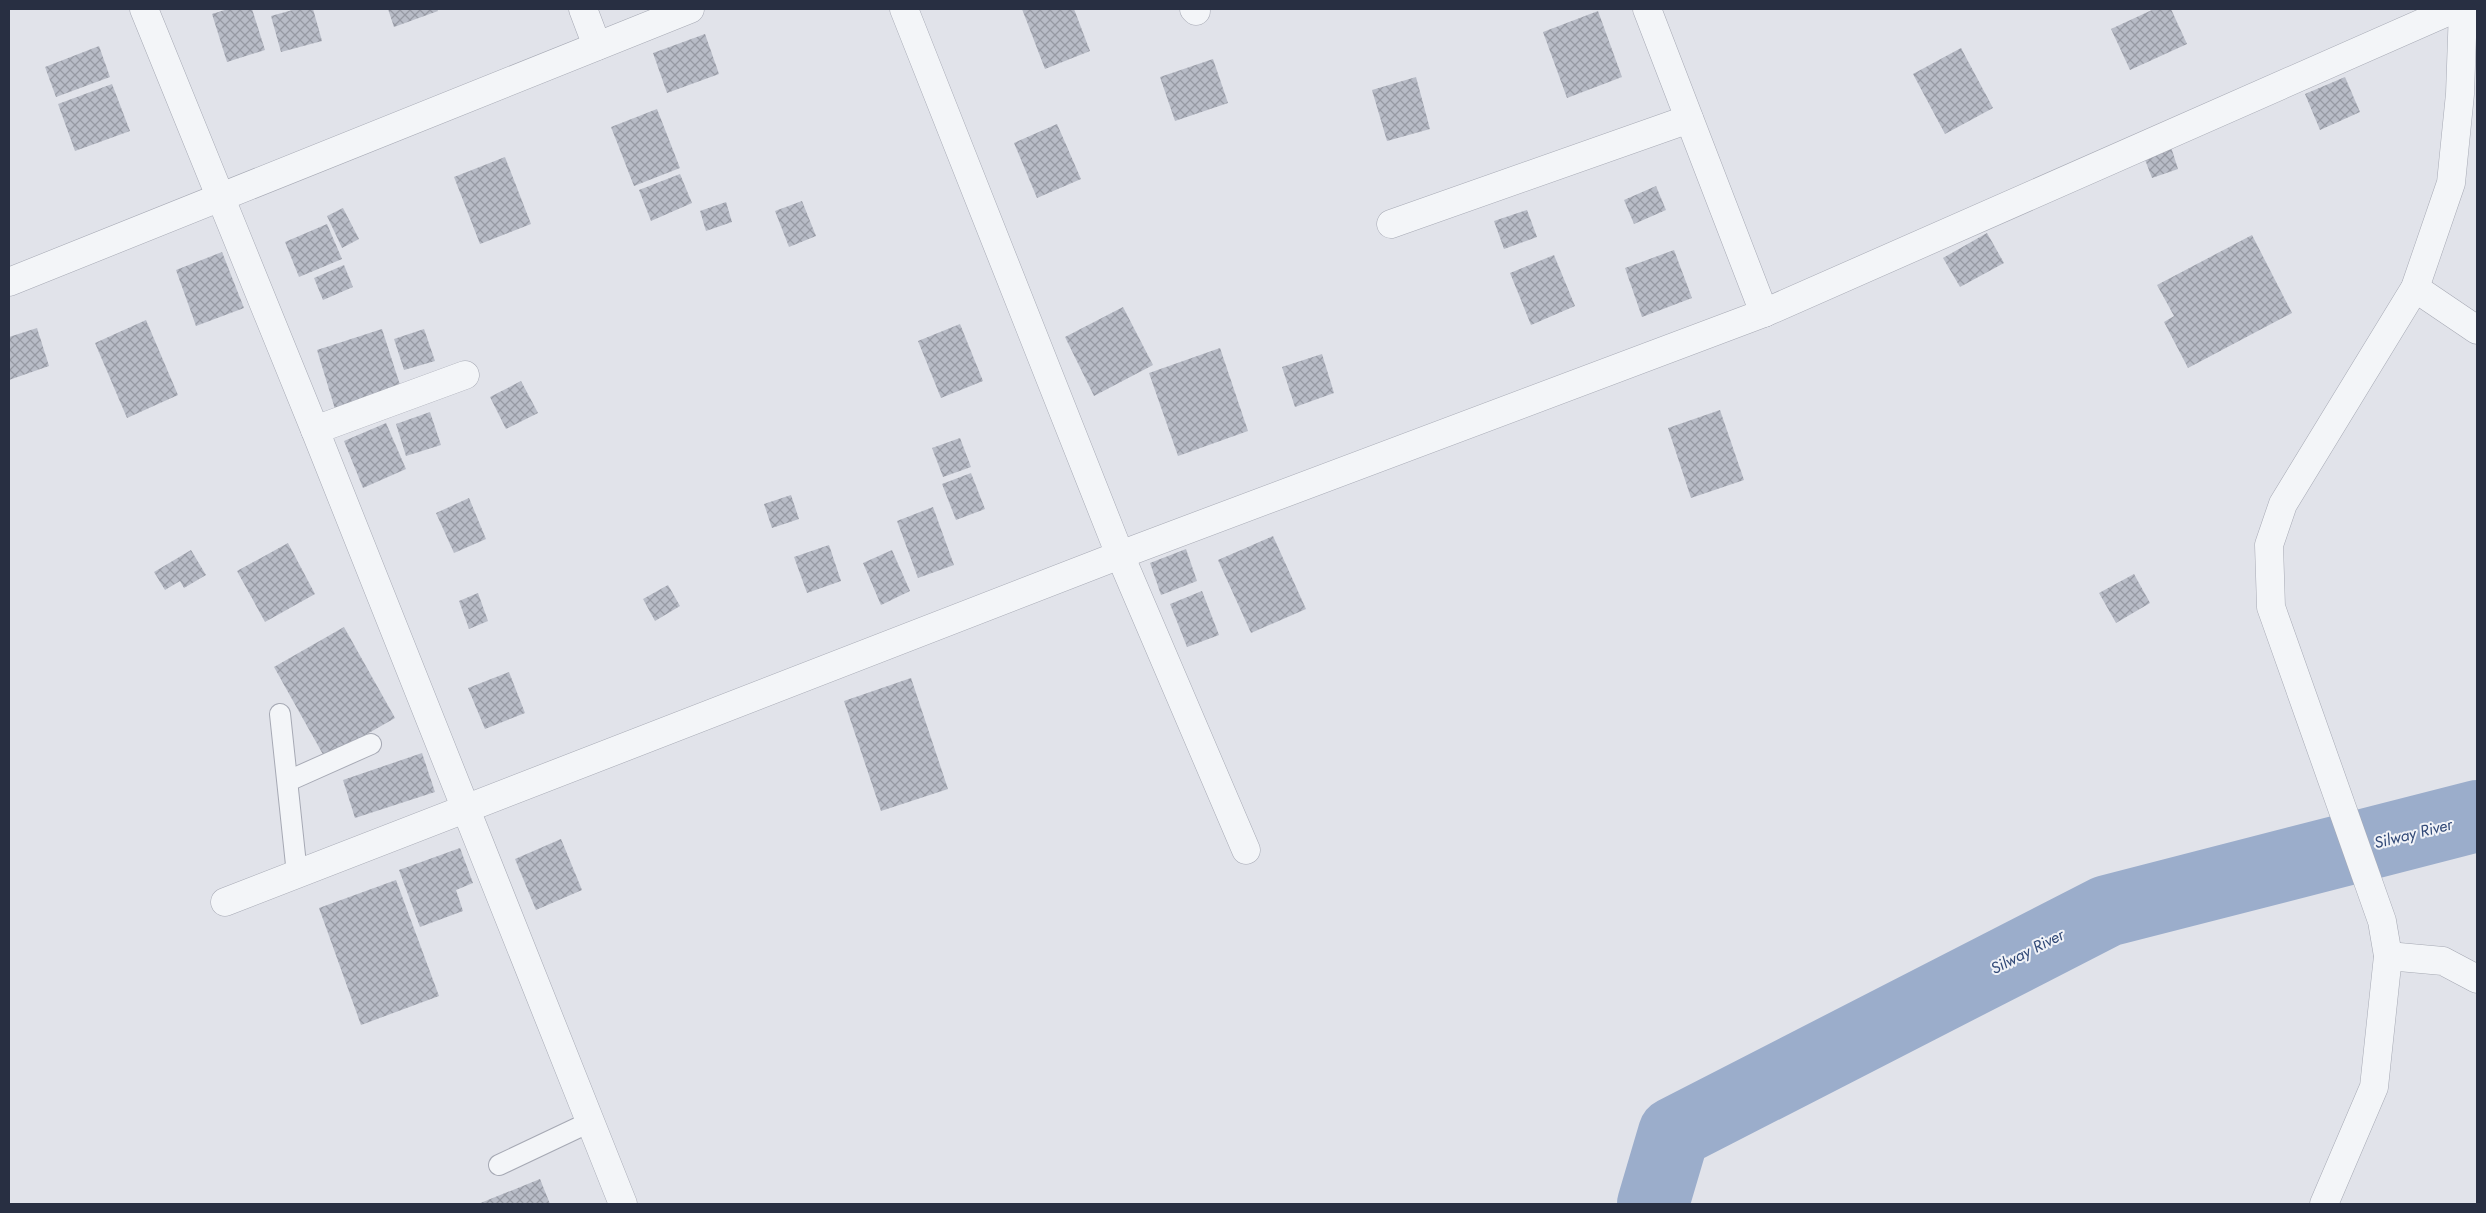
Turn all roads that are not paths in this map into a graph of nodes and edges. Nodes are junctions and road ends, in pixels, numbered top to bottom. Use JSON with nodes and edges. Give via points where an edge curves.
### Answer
{"nodes":[{"id":1,"x":144,"y":9,"type":"edge"},
{"id":2,"x":582,"y":9,"type":"edge"},
{"id":3,"x":690,"y":9,"type":"edge"},
{"id":4,"x":904,"y":9,"type":"edge"},
{"id":5,"x":1647,"y":9,"type":"edge"},
{"id":6,"x":2454,"y":9,"type":"edge"},
{"id":7,"x":2463,"y":9,"type":"edge"},
{"id":8,"x":597,"y":46,"type":"junction"},
{"id":9,"x":1689,"y":119,"type":"junction"},
{"id":10,"x":221,"y":196,"type":"junction"},
{"id":11,"x":1391,"y":224,"type":"dead end"},
{"id":12,"x":9,"y":282,"type":"edge"},
{"id":13,"x":2415,"y":288,"type":"junction"},
{"id":14,"x":1764,"y":313,"type":"junction"},
{"id":15,"x":2477,"y":330,"type":"edge"},
{"id":16,"x":465,"y":375,"type":"dead end"},
{"id":17,"x":315,"y":430,"type":"junction"},
{"id":18,"x":1120,"y":555,"type":"junction"},
{"id":19,"x":280,"y":714,"type":"dead end"},
{"id":20,"x":371,"y":744,"type":"dead end"},
{"id":21,"x":288,"y":781,"type":"junction"},
{"id":22,"x":466,"y":809,"type":"junction"},
{"id":23,"x":1246,"y":850,"type":"dead end"},
{"id":24,"x":297,"y":874,"type":"junction"},
{"id":25,"x":225,"y":902,"type":"dead end"},
{"id":26,"x":2388,"y":956,"type":"junction"},
{"id":27,"x":2477,"y":979,"type":"edge"},
{"id":28,"x":592,"y":1121,"type":"junction"},
{"id":29,"x":499,"y":1165,"type":"dead end"},
{"id":30,"x":623,"y":1204,"type":"edge"},
{"id":31,"x":2324,"y":1204,"type":"edge"}],
"edges":[{"from":1,"to":10,"type":"street"},
{"from":2,"to":8,"type":"street"},
{"from":3,"to":8,"type":"street"},
{"from":4,"to":18,"type":"street"},
{"from":5,"to":9,"type":"street"},
{"from":6,"to":14,"type":"street"},
{"from":7,"to":13,"type":"street","via":[[2460,94],[2451,183]]},
{"from":8,"to":10,"type":"street"},
{"from":9,"to":11,"type":"street"},
{"from":9,"to":14,"type":"street"},
{"from":10,"to":12,"type":"street"},
{"from":10,"to":17,"type":"street"},
{"from":13,"to":15,"type":"street"},
{"from":13,"to":26,"type":"street","via":[[2284,504],[2269,545],[2271,607],[2382,920]]},
{"from":14,"to":18,"type":"street"},
{"from":16,"to":17,"type":"street"},
{"from":17,"to":22,"type":"street"},
{"from":18,"to":22,"type":"street"},
{"from":18,"to":23,"type":"street"},
{"from":19,"to":21,"type":"lane"},
{"from":20,"to":21,"type":"lane"},
{"from":21,"to":24,"type":"lane"},
{"from":22,"to":24,"type":"street"},
{"from":22,"to":28,"type":"street"},
{"from":24,"to":25,"type":"street"},
{"from":26,"to":27,"type":"street","via":[[2443,961]]},
{"from":26,"to":31,"type":"street","via":[[2374,1087]]},
{"from":28,"to":29,"type":"lane"},
{"from":28,"to":30,"type":"street"}]}
